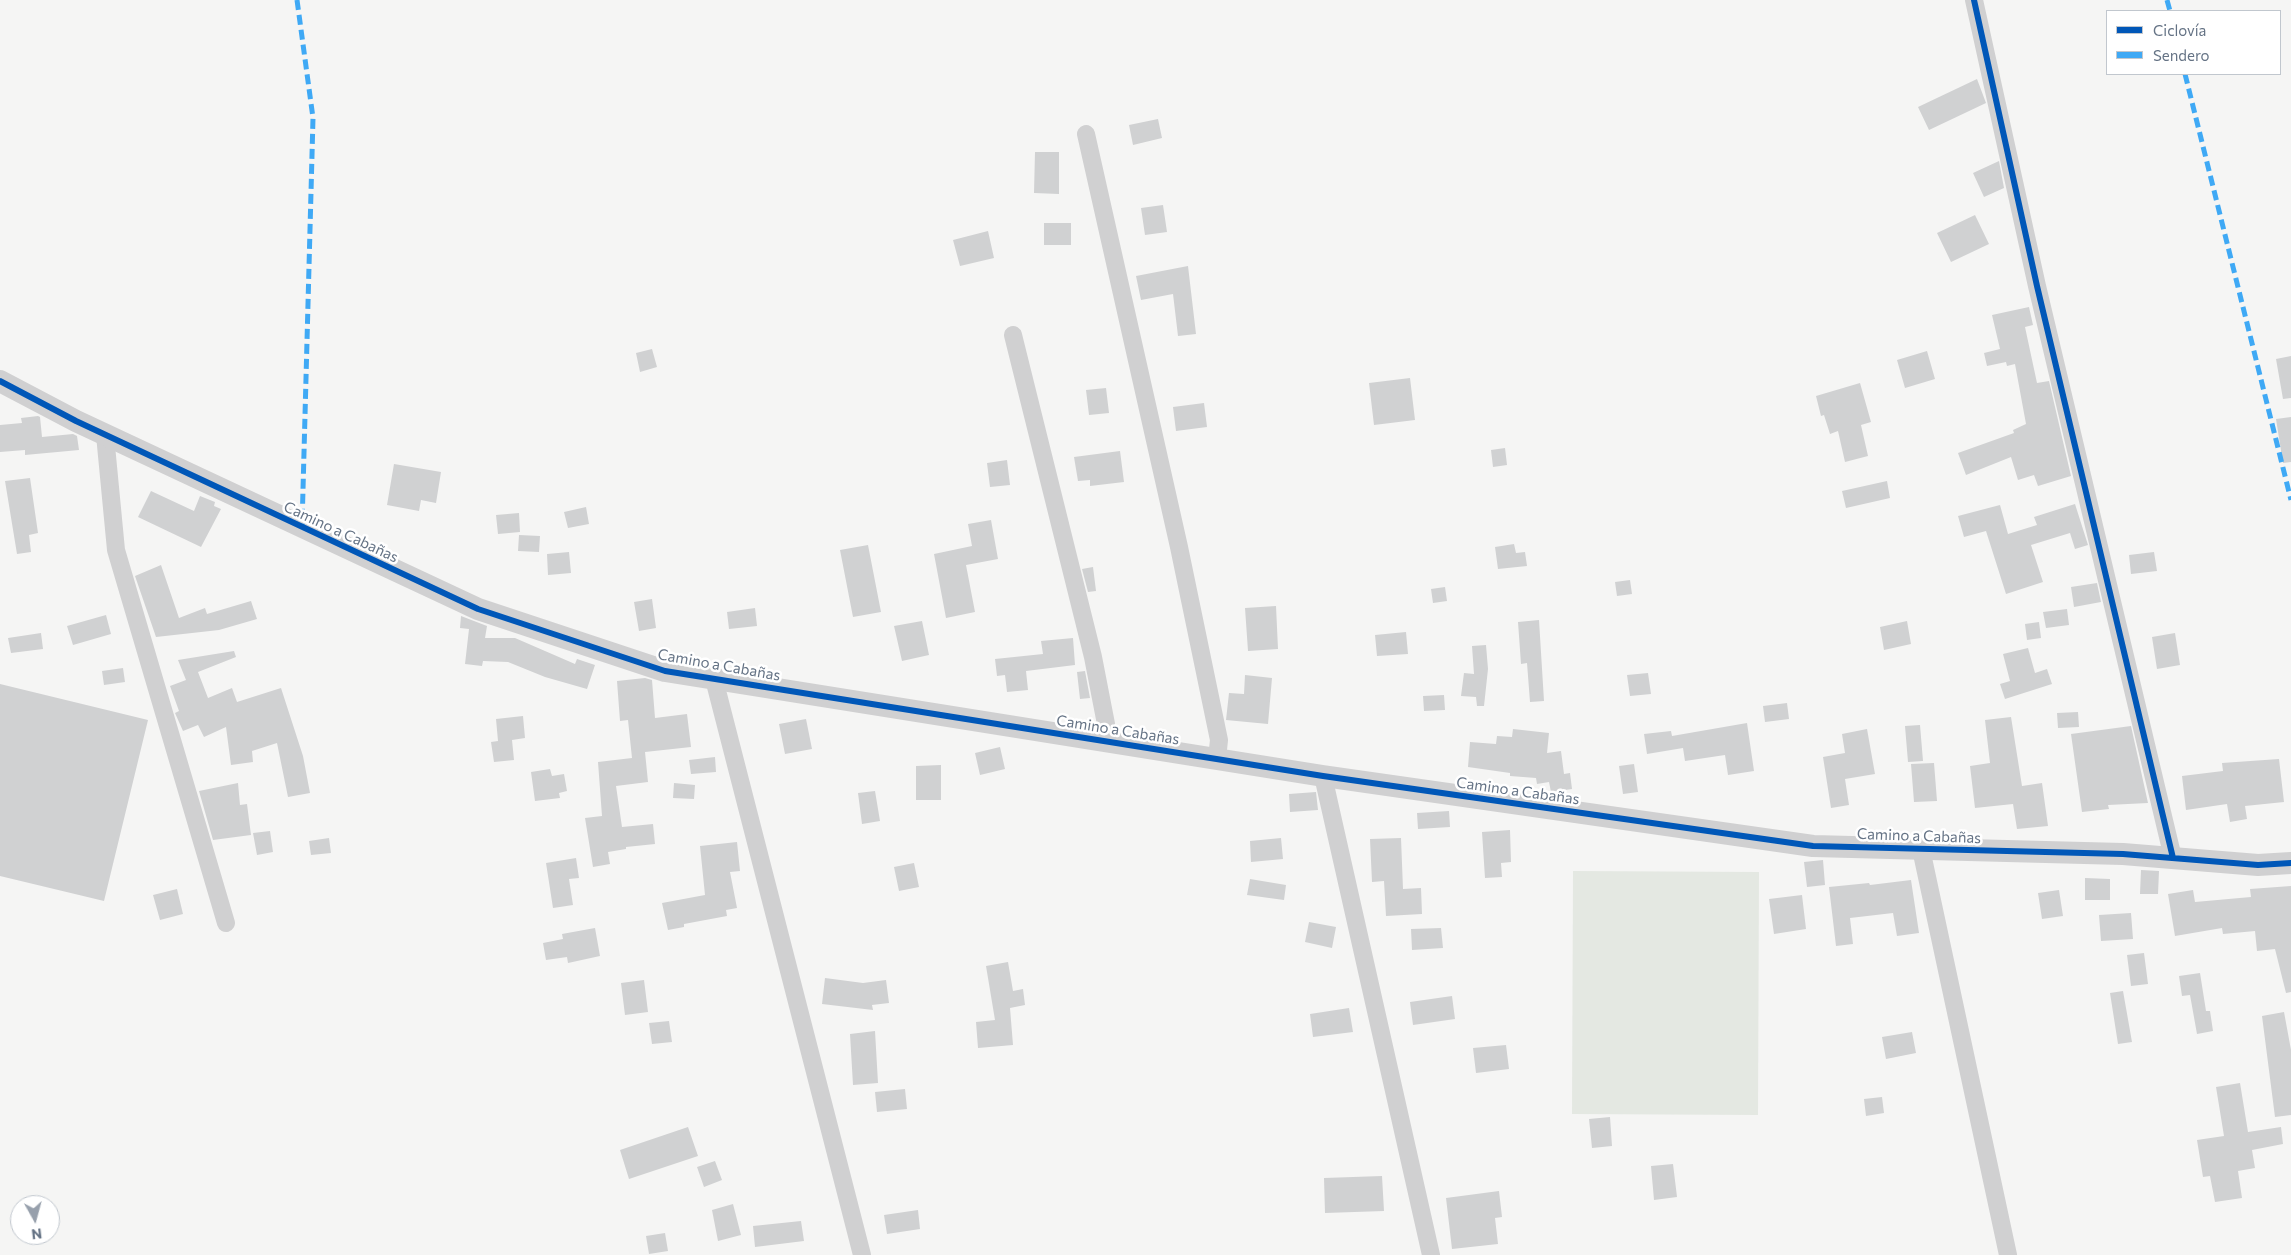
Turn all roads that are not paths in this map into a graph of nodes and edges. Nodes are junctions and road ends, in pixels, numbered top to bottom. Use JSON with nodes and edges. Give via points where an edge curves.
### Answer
{"nodes":[{"id":1,"x":1974,"y":0,"type":"edge"},
{"id":2,"x":1086,"y":134,"type":"dead end"},
{"id":3,"x":1013,"y":335,"type":"dead end"},
{"id":4,"x":0,"y":381,"type":"edge"},
{"id":5,"x":105,"y":435,"type":"junction"},
{"id":6,"x":714,"y":678,"type":"junction"},
{"id":7,"x":1106,"y":741,"type":"junction"},
{"id":8,"x":1217,"y":759,"type":"junction"},
{"id":9,"x":1323,"y":776,"type":"junction"},
{"id":10,"x":1921,"y":849,"type":"junction"},
{"id":11,"x":2173,"y":858,"type":"junction"},
{"id":12,"x":2291,"y":864,"type":"edge"},
{"id":13,"x":226,"y":923,"type":"dead end"},
{"id":14,"x":862,"y":1255,"type":"edge"},
{"id":15,"x":1431,"y":1255,"type":"edge"},
{"id":16,"x":2008,"y":1255,"type":"edge"}],
"edges":[{"from":1,"to":11,"type":"street","via":[[2042,305]]},
{"from":2,"to":8,"type":"street","via":[[1179,547],[1219,740]]},
{"from":3,"to":7,"type":"street","via":[[1093,657],[1106,724]]},
{"from":4,"to":5,"type":"street","name":"Camino a Cabañas"},
{"from":5,"to":6,"type":"street","name":"Camino a Cabañas","via":[[478,609],[665,671]]},
{"from":5,"to":13,"type":"street","via":[[116,550]]},
{"from":6,"to":7,"type":"street","name":"Camino a Cabañas"},
{"from":6,"to":14,"type":"street"},
{"from":7,"to":8,"type":"street","name":"Camino a Cabañas"},
{"from":8,"to":9,"type":"street","name":"Camino a Cabañas"},
{"from":9,"to":10,"type":"street","name":"Camino a Cabañas","via":[[1813,846]]},
{"from":9,"to":15,"type":"street"},
{"from":10,"to":11,"type":"street","name":"Camino a Cabañas"},
{"from":10,"to":16,"type":"street"},
{"from":11,"to":12,"type":"street","name":"Camino a Cabañas","via":[[2258,865]]}]}
